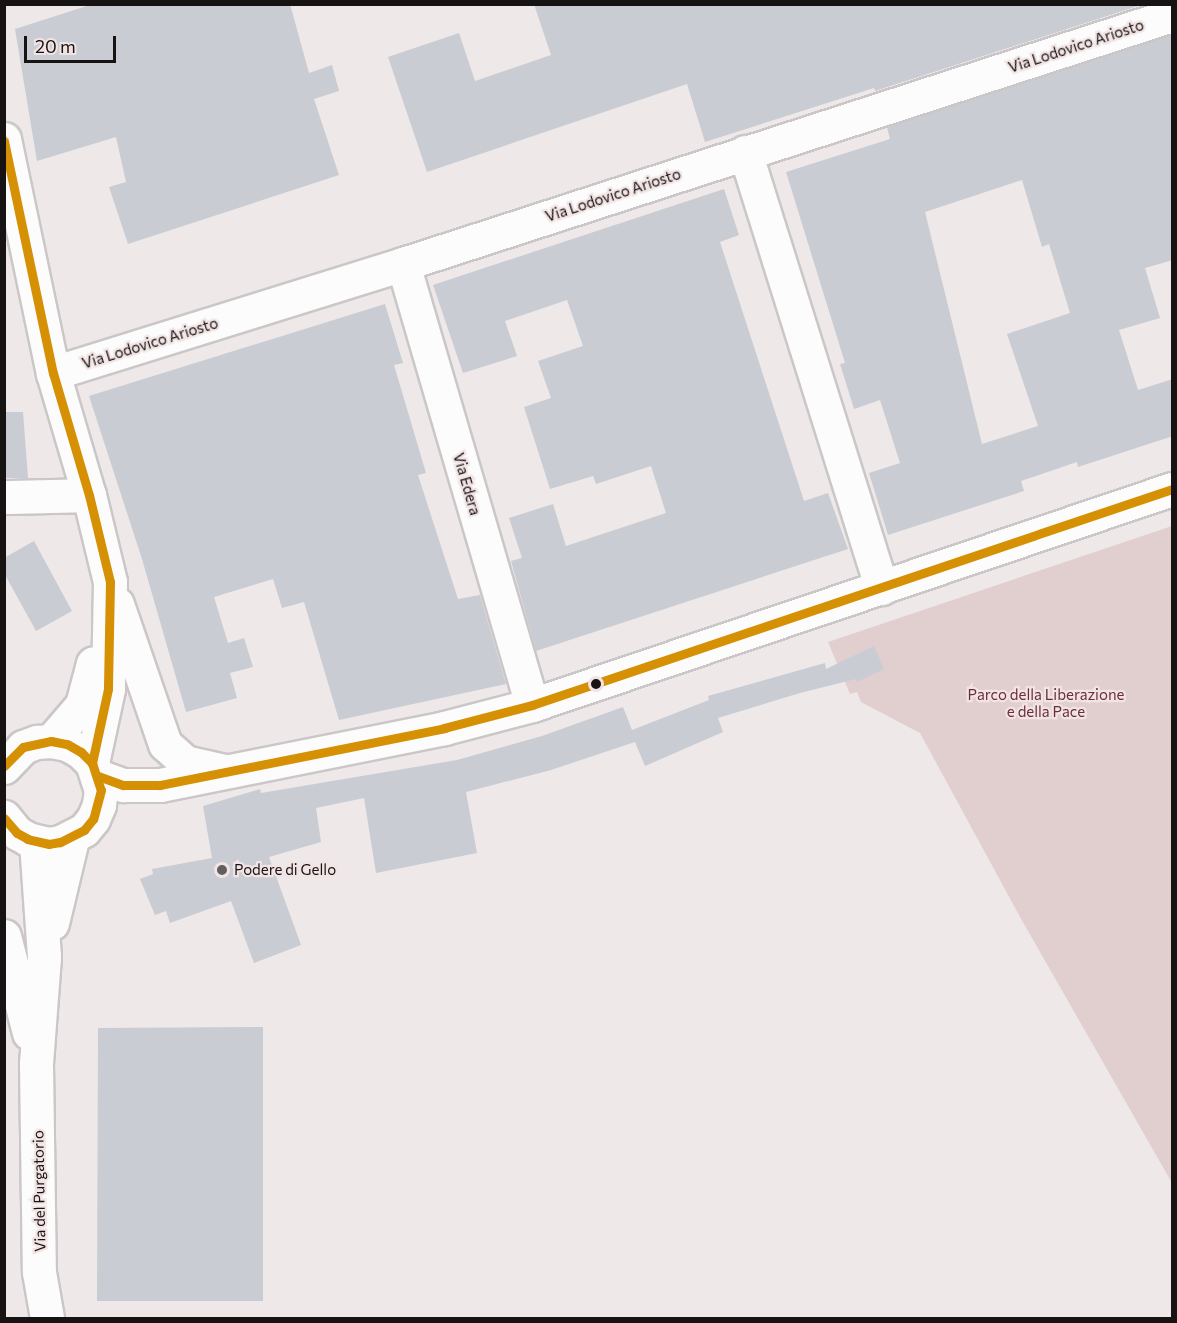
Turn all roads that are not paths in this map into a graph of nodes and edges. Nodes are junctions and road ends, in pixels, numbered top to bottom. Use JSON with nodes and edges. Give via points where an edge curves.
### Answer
{"nodes":[{"id":1,"x":1173,"y":15,"type":"edge"},
{"id":2,"x":4,"y":139,"type":"edge"},
{"id":3,"x":745,"y":152,"type":"junction"},
{"id":4,"x":10,"y":189,"type":"edge"},
{"id":5,"x":403,"y":264,"type":"junction"},
{"id":6,"x":53,"y":373,"type":"junction"},
{"id":7,"x":1173,"y":489,"type":"edge"},
{"id":8,"x":89,"y":495,"type":"junction"},
{"id":9,"x":4,"y":497,"type":"edge"},
{"id":10,"x":110,"y":582,"type":"junction"},
{"id":11,"x":882,"y":588,"type":"junction"},
{"id":12,"x":532,"y":705,"type":"junction"},
{"id":13,"x":51,"y":741,"type":"junction"},
{"id":14,"x":4,"y":767,"type":"edge"},
{"id":15,"x":95,"y":769,"type":"junction"},
{"id":16,"x":225,"y":771,"type":"junction"},
{"id":17,"x":18,"y":838,"type":"edge"},
{"id":18,"x":72,"y":838,"type":"junction"},
{"id":19,"x":4,"y":936,"type":"edge"},
{"id":20,"x":44,"y":957,"type":"junction"},
{"id":21,"x":36,"y":1064,"type":"junction"},
{"id":22,"x":47,"y":1318,"type":"edge"}],
"edges":[{"from":1,"to":3,"type":"street","name":"Via Lodovico Ariosto"},
{"from":2,"to":4,"type":"street"},
{"from":3,"to":5,"type":"street","name":"Via Lodovico Ariosto"},
{"from":3,"to":11,"type":"street"},
{"from":4,"to":6,"type":"street"},
{"from":5,"to":6,"type":"street","name":"Via Lodovico Ariosto"},
{"from":5,"to":12,"type":"street","name":"Via Edera"},
{"from":6,"to":8,"type":"street"},
{"from":7,"to":11,"type":"street"},
{"from":8,"to":9,"type":"street"},
{"from":8,"to":10,"type":"street"},
{"from":10,"to":13,"type":"street","via":[[87,693]]},
{"from":10,"to":15,"type":"street","via":[[108,690]]},
{"from":10,"to":16,"type":"street","via":[[165,744],[184,762]]},
{"from":11,"to":12,"type":"street"},
{"from":12,"to":16,"type":"street","via":[[444,728]]},
{"from":13,"to":14,"type":"street","via":[[23,747]]},
{"from":13,"to":15,"type":"street","via":[[81,752]]},
{"from":15,"to":16,"type":"street","via":[[123,785],[149,786]]},
{"from":15,"to":18,"type":"street","via":[[101,790],[99,805],[88,825]]},
{"from":17,"to":18,"type":"street","via":[[49,844]]},
{"from":17,"to":20,"type":"street"},
{"from":18,"to":20,"type":"street"},
{"from":19,"to":21,"type":"street"},
{"from":20,"to":21,"type":"street"},
{"from":21,"to":22,"type":"street","name":"Via del Purgatorio","via":[[39,1272]]}]}
